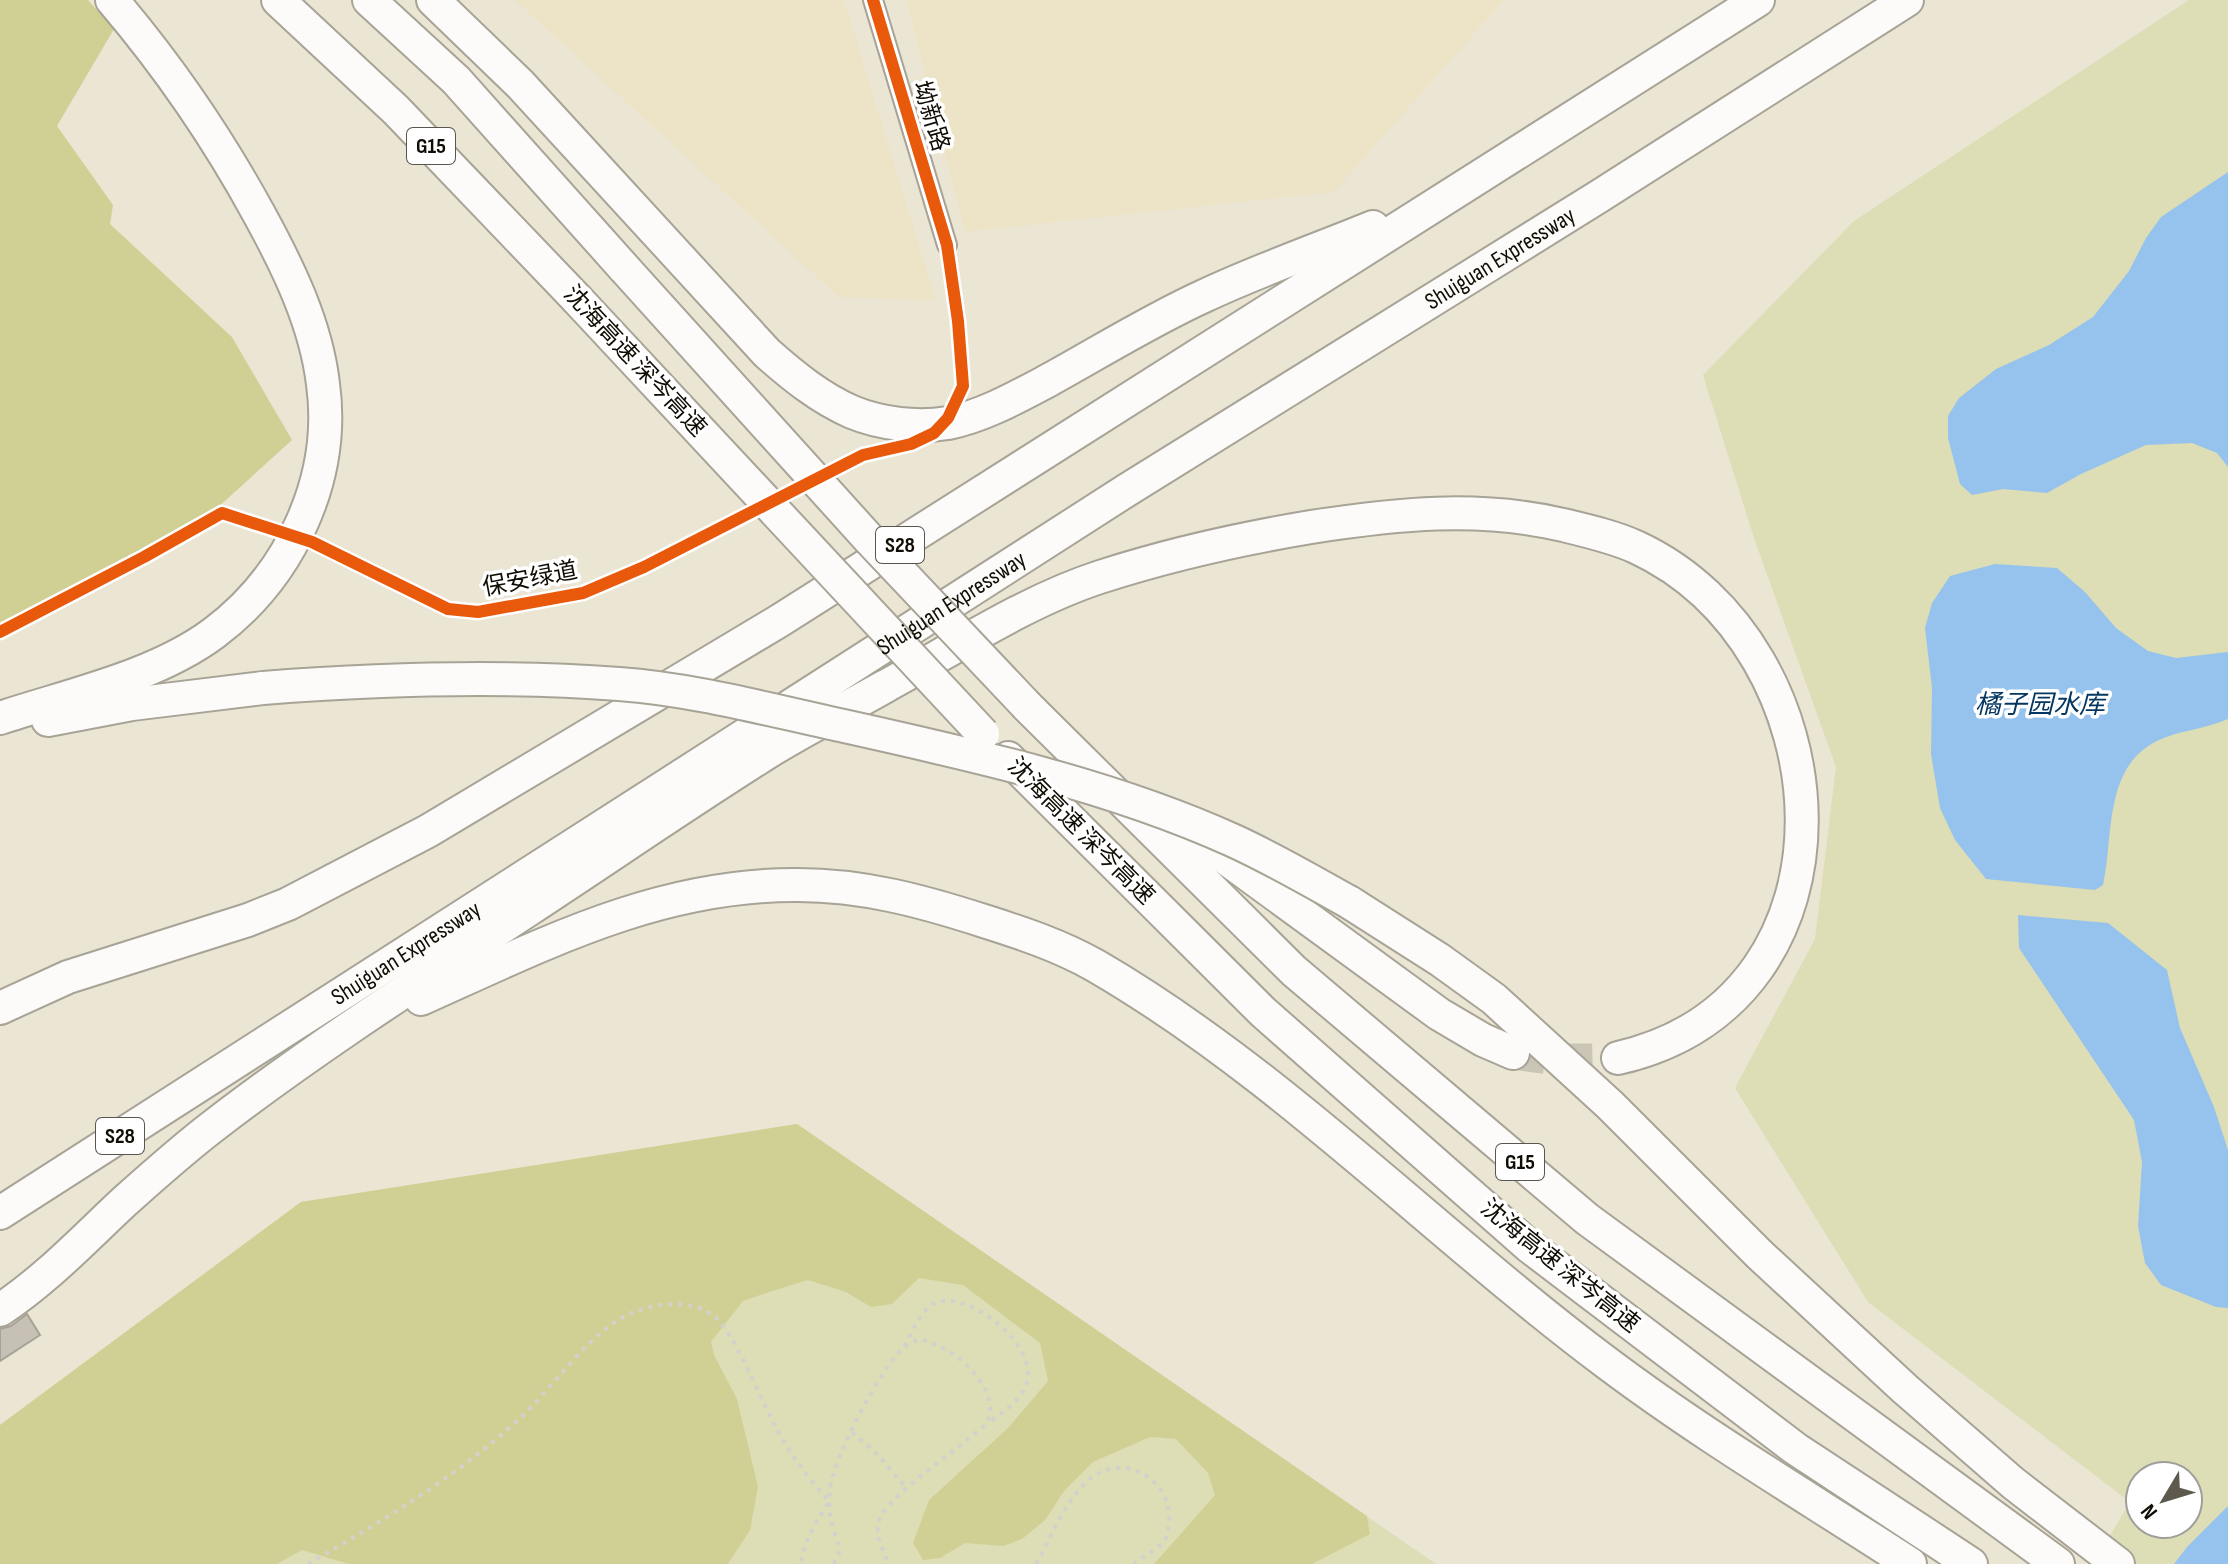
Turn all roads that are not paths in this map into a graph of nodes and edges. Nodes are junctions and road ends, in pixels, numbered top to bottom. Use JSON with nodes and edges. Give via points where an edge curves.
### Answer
{"nodes":[{"id":1,"x":112,"y":0,"type":"edge"},
{"id":2,"x":278,"y":0,"type":"edge"},
{"id":3,"x":369,"y":0,"type":"edge"},
{"id":4,"x":433,"y":0,"type":"edge"},
{"id":5,"x":873,"y":0,"type":"edge"},
{"id":6,"x":1758,"y":0,"type":"edge"},
{"id":7,"x":1907,"y":0,"type":"edge"},
{"id":8,"x":1446,"y":198,"type":"junction"},
{"id":9,"x":947,"y":245,"type":"dead end"},
{"id":10,"x":1035,"y":715,"type":"junction"},
{"id":11,"x":0,"y":718,"type":"edge"},
{"id":12,"x":0,"y":729,"type":"edge"},
{"id":13,"x":0,"y":1008,"type":"edge"},
{"id":14,"x":337,"y":1035,"type":"junction"},
{"id":15,"x":1513,"y":1053,"type":"tunnel mouth"},
{"id":16,"x":1618,"y":1058,"type":"tunnel mouth"},
{"id":17,"x":0,"y":1213,"type":"edge"},
{"id":18,"x":0,"y":1310,"type":"edge"},
{"id":19,"x":1910,"y":1564,"type":"edge"},
{"id":20,"x":1971,"y":1564,"type":"edge"},
{"id":21,"x":2058,"y":1564,"type":"edge"},
{"id":22,"x":2118,"y":1564,"type":"edge"}],
"edges":[{"from":1,"to":11,"type":"highway","via":[[155,51],[226,153],[299,295],[323,383],[321,457],[304,521],[288,552],[267,581],[213,633],[135,673]]},
{"from":2,"to":20,"type":"highway","name":"沈海高速 深岑高速","number":"G15","bridge":true,"via":[[396,110],[983,734],[1263,1012],[1530,1247],[1796,1449]]},
{"from":3,"to":10,"type":"highway","name":"沈海高速 深岑高速","number":"G15","bridge":true,"via":[[456,80],[869,539]]},
{"from":4,"to":8,"type":"highway","via":[[520,84],[767,353],[824,397],[885,422],[949,423],[983,412],[1203,296]]},
{"from":5,"to":9,"type":"street","name":"坳新路"},
{"from":6,"to":8,"type":"highway","number":"S28"},
{"from":7,"to":17,"type":"highway","name":"Shuiguan Expressway","number":"S28","via":[[1114,498]]},
{"from":8,"to":13,"type":"highway","number":"S28","via":[[779,621],[428,831],[275,909],[68,977]]},
{"from":10,"to":15,"type":"highway","via":[[1391,981],[1472,1034]]},
{"from":10,"to":21,"type":"highway","name":"沈海高速 深岑高速","number":"G15","via":[[1294,971],[1587,1219]]},
{"from":12,"to":22,"type":"highway","bridge":true,"via":[[132,704],[263,688],[541,679],[623,684],[701,695],[919,742],[1138,804],[1233,840],[1349,902],[1494,999],[1905,1389],[2013,1483]]},
{"from":14,"to":16,"type":"highway","via":[[777,746],[1050,597],[1099,577],[1237,539],[1384,515],[1499,513],[1592,532],[1637,548],[1698,588],[1746,643],[1764,673],[1780,706],[1798,773],[1802,848],[1797,884],[1770,948],[1751,978],[1704,1021],[1672,1040]]},
{"from":14,"to":18,"type":"highway","via":[[188,1146],[53,1272]]},
{"from":14,"to":19,"type":"highway","via":[[618,915],[682,896],[742,887],[859,889],[916,899],[1030,936],[1093,964],[1217,1048],[1606,1363]]}]}
